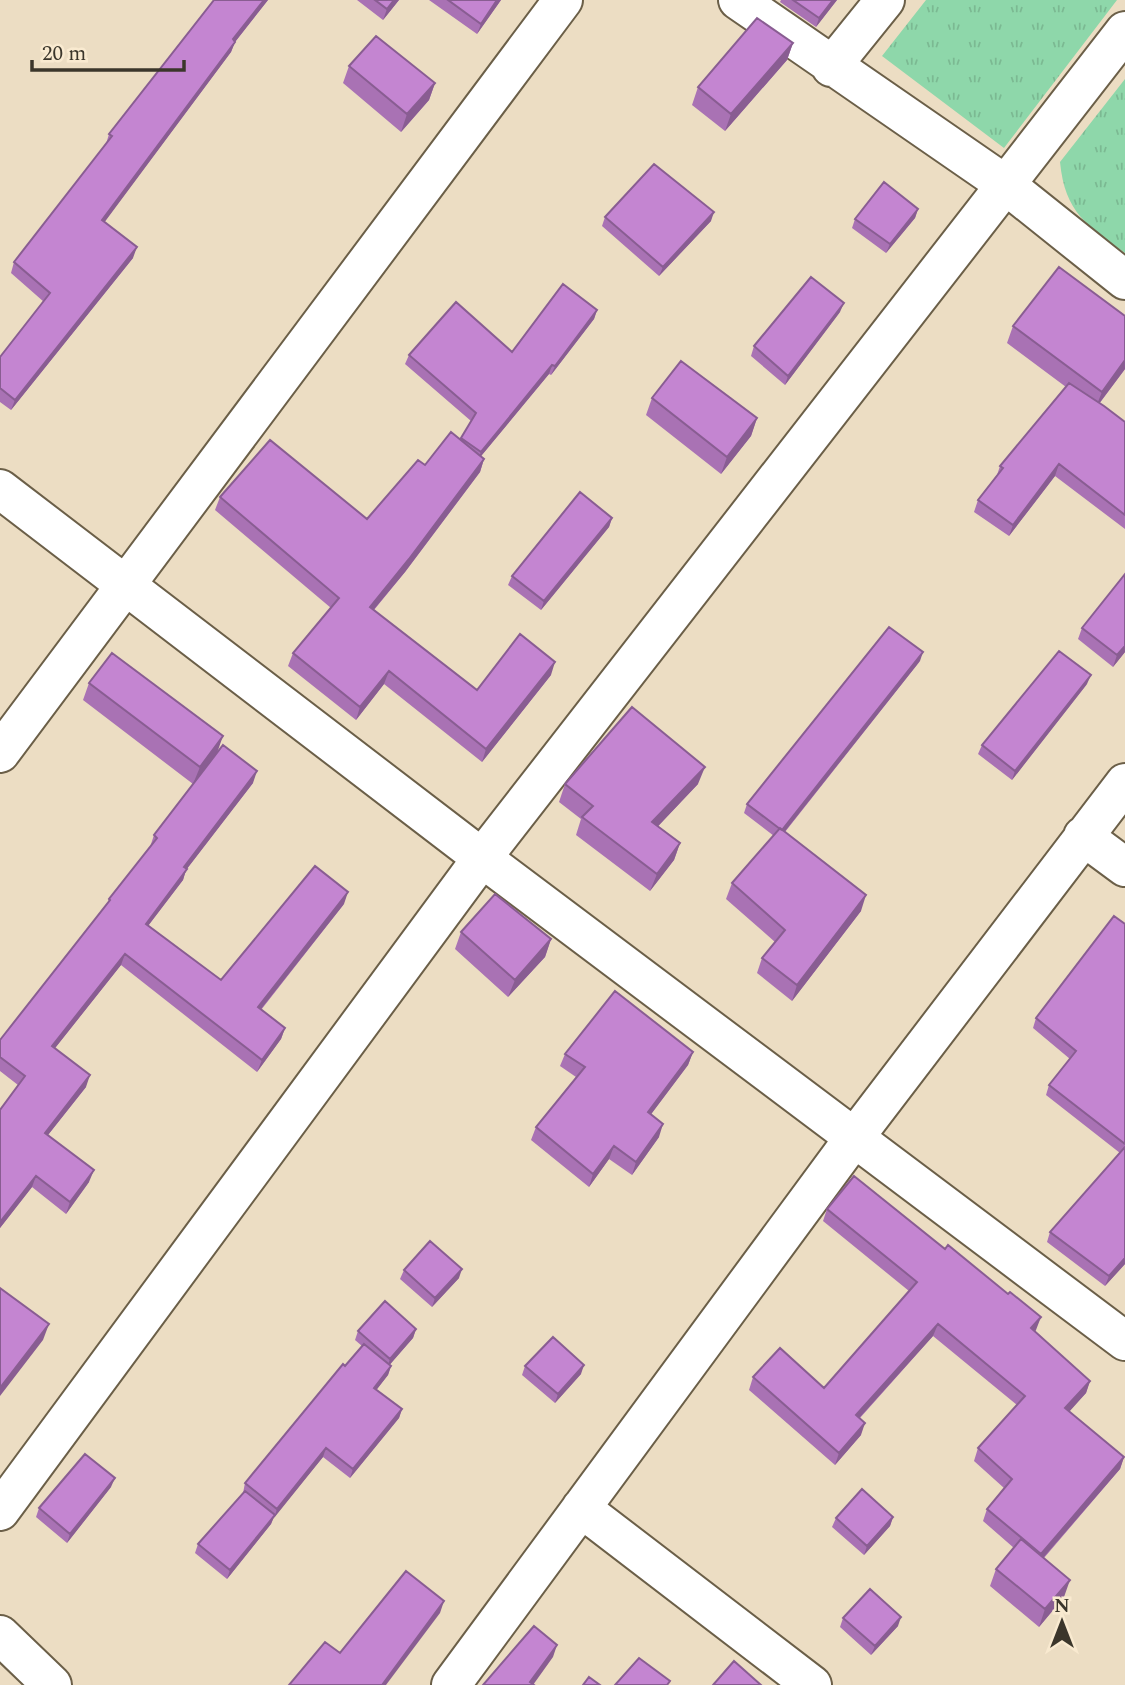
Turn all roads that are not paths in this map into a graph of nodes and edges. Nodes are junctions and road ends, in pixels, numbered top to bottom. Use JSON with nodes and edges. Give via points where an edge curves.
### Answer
{"nodes":[{"id":1,"x":563,"y":0,"type":"edge"},
{"id":2,"x":738,"y":0,"type":"edge"},
{"id":3,"x":884,"y":0,"type":"edge"},
{"id":4,"x":1125,"y":31,"type":"edge"},
{"id":5,"x":831,"y":66,"type":"junction"},
{"id":6,"x":1006,"y":185,"type":"junction"},
{"id":7,"x":1125,"y":280,"type":"edge"},
{"id":8,"x":0,"y":489,"type":"edge"},
{"id":9,"x":127,"y":586,"type":"junction"},
{"id":10,"x":0,"y":752,"type":"edge"},
{"id":11,"x":1125,"y":783,"type":"edge"},
{"id":12,"x":1083,"y":836,"type":"junction"},
{"id":13,"x":482,"y":858,"type":"junction"},
{"id":14,"x":1125,"y":867,"type":"edge"},
{"id":15,"x":854,"y":1138,"type":"junction"},
{"id":16,"x":1125,"y":1341,"type":"edge"},
{"id":17,"x":581,"y":1508,"type":"junction"},
{"id":18,"x":0,"y":1511,"type":"edge"},
{"id":19,"x":0,"y":1635,"type":"edge"},
{"id":20,"x":52,"y":1685,"type":"edge"},
{"id":21,"x":451,"y":1685,"type":"edge"},
{"id":22,"x":812,"y":1685,"type":"edge"}],
"edges":[{"from":1,"to":9,"type":"street"},
{"from":2,"to":5,"type":"street"},
{"from":3,"to":5,"type":"street"},
{"from":4,"to":6,"type":"street"},
{"from":5,"to":6,"type":"street"},
{"from":6,"to":7,"type":"street"},
{"from":6,"to":13,"type":"street"},
{"from":8,"to":9,"type":"street"},
{"from":9,"to":10,"type":"street"},
{"from":9,"to":13,"type":"street"},
{"from":11,"to":12,"type":"street"},
{"from":12,"to":14,"type":"street"},
{"from":12,"to":15,"type":"street"},
{"from":13,"to":15,"type":"street"},
{"from":13,"to":18,"type":"street"},
{"from":15,"to":16,"type":"street"},
{"from":15,"to":17,"type":"street"},
{"from":17,"to":21,"type":"street"},
{"from":17,"to":22,"type":"street"},
{"from":19,"to":20,"type":"street"}]}
